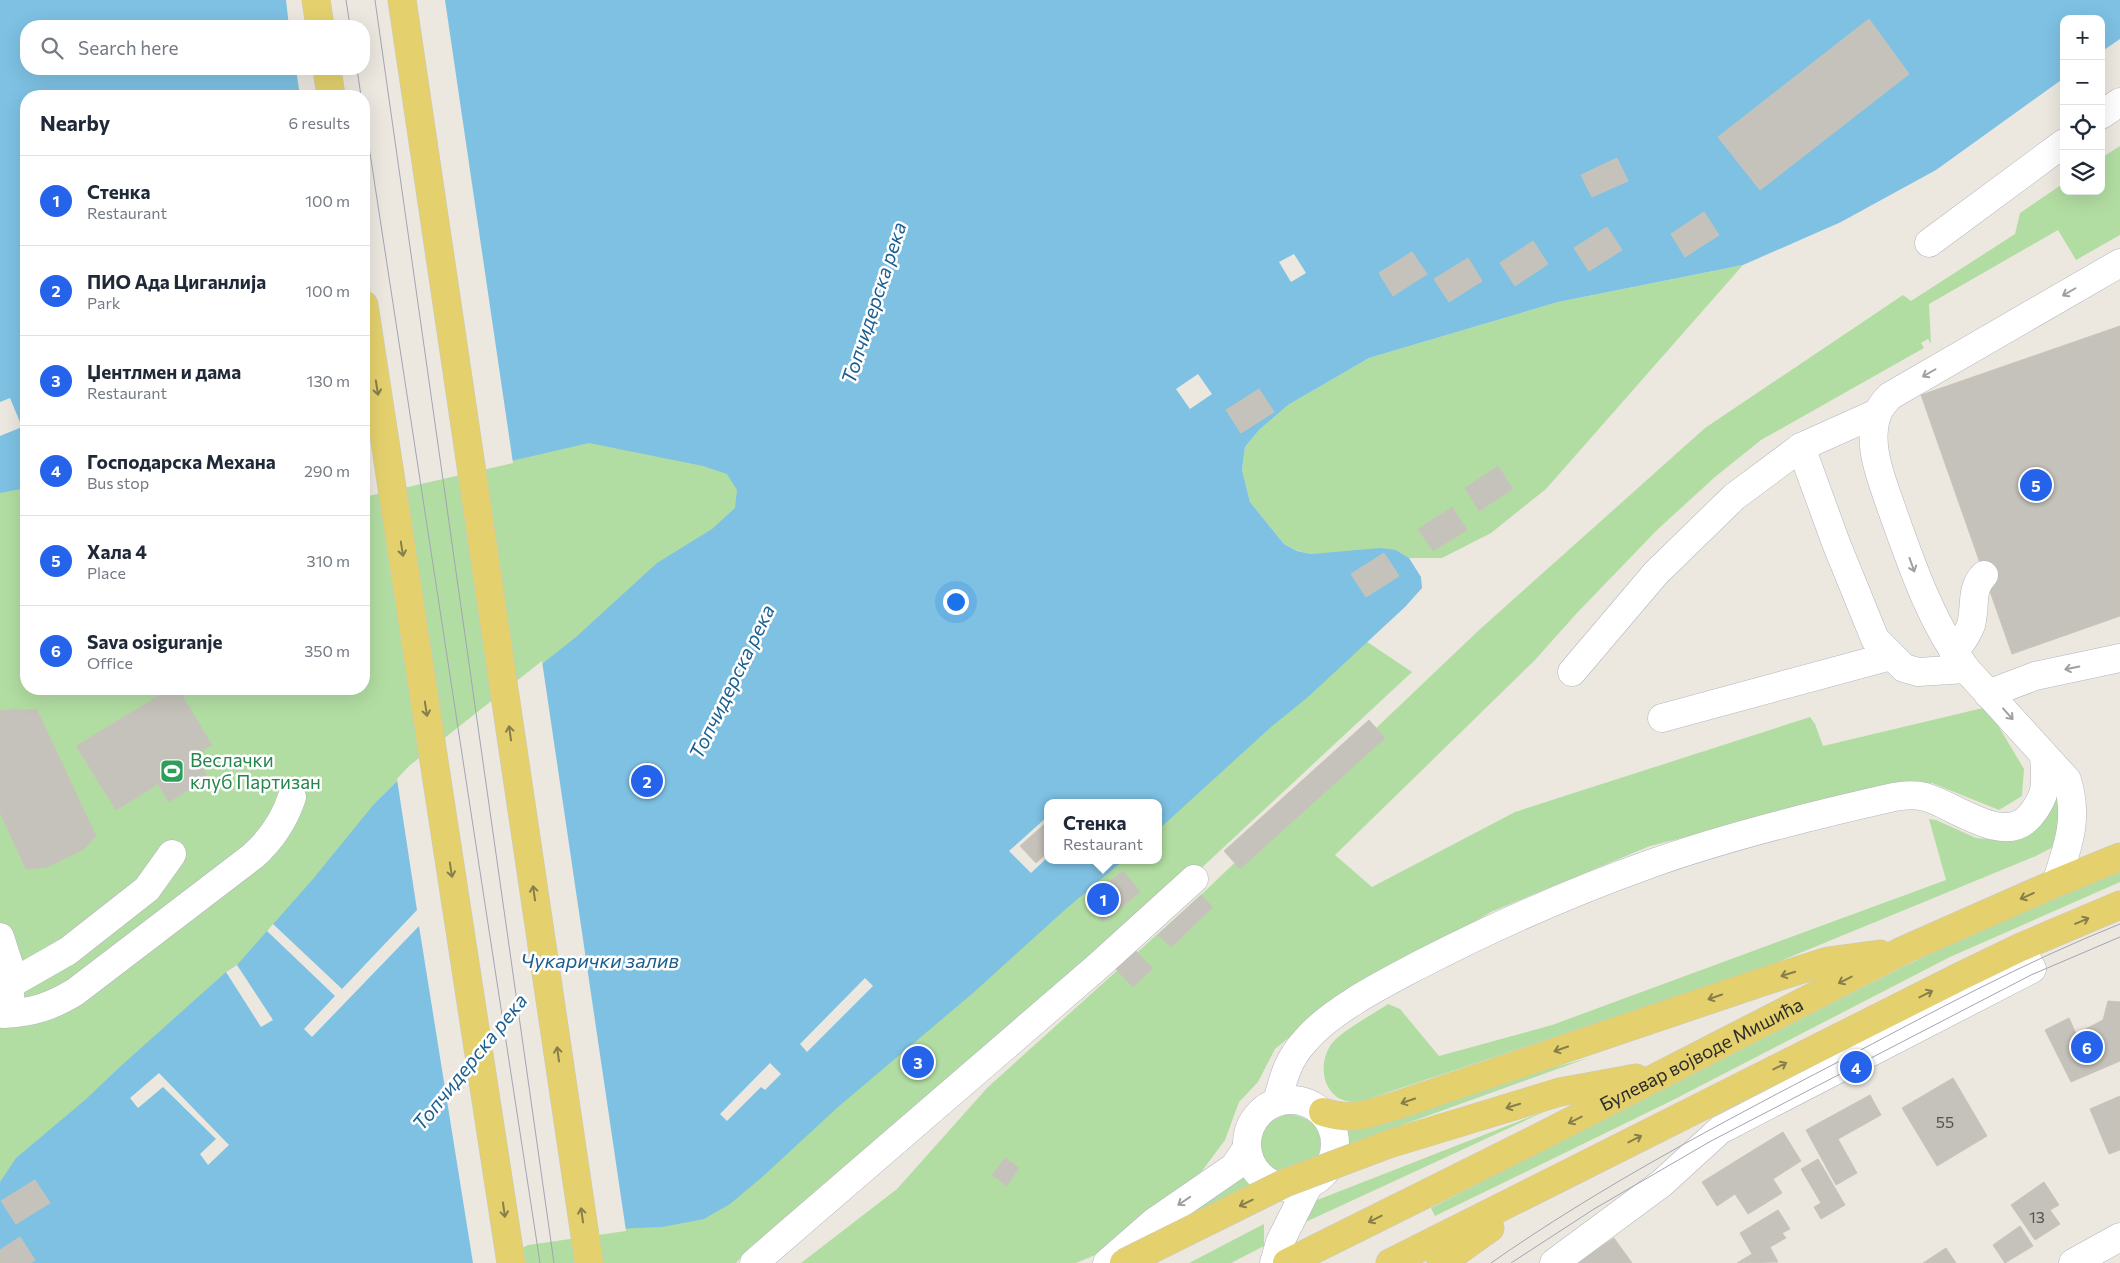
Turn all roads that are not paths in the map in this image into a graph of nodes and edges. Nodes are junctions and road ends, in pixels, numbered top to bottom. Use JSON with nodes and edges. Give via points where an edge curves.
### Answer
{"nodes":[{"id":1,"x":316,"y":0,"type":"edge"},
{"id":2,"x":402,"y":0,"type":"edge"},
{"id":3,"x":319,"y":20,"type":"edge"},
{"id":4,"x":328,"y":75,"type":"edge"},
{"id":5,"x":330,"y":90,"type":"edge"},
{"id":6,"x":2120,"y":102,"type":"edge"},
{"id":7,"x":2105,"y":113,"type":"edge"},
{"id":8,"x":2060,"y":146,"type":"edge"},
{"id":9,"x":1929,"y":243,"type":"dead end"},
{"id":10,"x":2116,"y":265,"type":"edge"},
{"id":11,"x":370,"y":344,"type":"edge"},
{"id":12,"x":1877,"y":413,"type":"junction"},
{"id":13,"x":1801,"y":446,"type":"junction"},
{"id":14,"x":1984,"y":575,"type":"dead end"},
{"id":15,"x":1892,"y":656,"type":"junction"},
{"id":16,"x":2120,"y":658,"type":"edge"},
{"id":17,"x":1960,"y":660,"type":"junction"},
{"id":18,"x":1572,"y":672,"type":"dead end"},
{"id":19,"x":1988,"y":694,"type":"junction"},
{"id":20,"x":1662,"y":718,"type":"dead end"},
{"id":21,"x":2044,"y":756,"type":"junction"},
{"id":22,"x":292,"y":797,"type":"dead end"},
{"id":23,"x":172,"y":854,"type":"dead end"},
{"id":24,"x":2120,"y":857,"type":"edge"},
{"id":25,"x":1194,"y":879,"type":"dead end"},
{"id":26,"x":2056,"y":883,"type":"junction"},
{"id":27,"x":2120,"y":905,"type":"edge"},
{"id":28,"x":0,"y":937,"type":"edge"},
{"id":29,"x":2021,"y":947,"type":"junction"},
{"id":30,"x":1904,"y":950,"type":"junction"},
{"id":31,"x":12,"y":984,"type":"junction"},
{"id":32,"x":2,"y":1016,"type":"edge"},
{"id":33,"x":1304,"y":1041,"type":"junction"},
{"id":34,"x":1665,"y":1073,"type":"junction"},
{"id":35,"x":1277,"y":1102,"type":"junction"},
{"id":36,"x":1315,"y":1107,"type":"junction"},
{"id":37,"x":1248,"y":1148,"type":"junction"},
{"id":38,"x":1266,"y":1180,"type":"junction"},
{"id":39,"x":1309,"y":1184,"type":"junction"},
{"id":40,"x":2120,"y":1237,"type":"edge"},
{"id":41,"x":1440,"y":1250,"type":"edge"},
{"id":42,"x":1281,"y":1256,"type":"edge"},
{"id":43,"x":511,"y":1263,"type":"edge"},
{"id":44,"x":589,"y":1263,"type":"edge"},
{"id":45,"x":754,"y":1263,"type":"edge"},
{"id":46,"x":1107,"y":1263,"type":"edge"},
{"id":47,"x":1124,"y":1263,"type":"edge"},
{"id":48,"x":1390,"y":1263,"type":"edge"},
{"id":49,"x":1554,"y":1263,"type":"edge"},
{"id":50,"x":2073,"y":1263,"type":"edge"}],
"edges":[{"from":1,"to":3,"type":"main road"},
{"from":44,"to":2,"type":"main road","one_way":true},
{"from":4,"to":5,"type":"main road"},
{"from":6,"to":7,"type":"street"},
{"from":8,"to":9,"type":"street"},
{"from":10,"to":12,"type":"street","one_way":true,"via":[[1890,396]]},
{"from":11,"to":43,"type":"main road","one_way":true},
{"from":12,"to":13,"type":"street"},
{"from":12,"to":17,"type":"street","one_way":true,"via":[[1873,431],[1882,478],[1920,587],[1933,616]]},
{"from":13,"to":15,"type":"street","via":[[1875,639]]},
{"from":13,"to":18,"type":"street","via":[[1734,497],[1656,573]]},
{"from":14,"to":17,"type":"street","via":[[1976,588],[1970,627],[1962,643]]},
{"from":15,"to":17,"type":"street","via":[[1904,668],[1918,672]]},
{"from":15,"to":20,"type":"street"},
{"from":16,"to":19,"type":"street","one_way":true,"via":[[2035,676]]},
{"from":17,"to":19,"type":"street"},
{"from":19,"to":21,"type":"street","one_way":true},
{"from":21,"to":26,"type":"street","via":[[2067,780],[2072,794],[2072,832]]},
{"from":21,"to":33,"type":"street","via":[[2046,785],[2042,799],[2027,820],[2015,825],[1989,825],[1924,796],[1911,795],[1835,810],[1651,863],[1522,914],[1461,944],[1344,1009],[1316,1028]]},
{"from":22,"to":32,"type":"street","via":[[276,832],[253,856],[75,992],[38,1010]]},
{"from":23,"to":31,"type":"street","via":[[147,889],[68,951]]},
{"from":24,"to":26,"type":"main road","name":"Булевар војводе Мишића"},
{"from":25,"to":45,"type":"street","via":[[1097,967]]},
{"from":26,"to":30,"type":"main road","name":"Булевар војводе Мишића","one_way":true},
{"from":29,"to":27,"type":"main road","one_way":true},
{"from":28,"to":31,"type":"street"},
{"from":41,"to":29,"type":"main road","one_way":true,"via":[[1479,1234],[1592,1161]]},
{"from":29,"to":49,"type":"street","via":[[2032,969],[1720,1130],[1662,1183]]},
{"from":30,"to":34,"type":"main road","name":"Булевар војводе Мишића","one_way":true},
{"from":30,"to":36,"type":"main road","one_way":true,"via":[[1828,961],[1398,1105],[1341,1118]]},
{"from":31,"to":32,"type":"street","via":[[9,1005]]},
{"from":33,"to":35,"type":"street","via":[[1288,1064]]},
{"from":33,"to":36,"type":"street","via":[[1301,1069]]},
{"from":34,"to":42,"type":"main road","name":"Булевар војводе Мишића","one_way":true,"via":[[1418,1197]]},
{"from":34,"to":47,"type":"main road","one_way":true,"bridge":true,"via":[[1560,1092],[1389,1144],[1294,1180]]},
{"from":35,"to":36,"type":"street","via":[[1297,1100]]},
{"from":35,"to":37,"type":"street","via":[[1255,1120],[1248,1136]]},
{"from":36,"to":39,"type":"street","via":[[1330,1122],[1336,1146],[1328,1169]]},
{"from":37,"to":38,"type":"street","via":[[1250,1160]]},
{"from":37,"to":46,"type":"street","one_way":true,"via":[[1234,1167],[1154,1222]]},
{"from":38,"to":39,"type":"street","via":[[1287,1188]]},
{"from":38,"to":42,"type":"street","via":[[1279,1207]]},
{"from":39,"to":42,"type":"street"},
{"from":40,"to":50,"type":"street"},
{"from":41,"to":48,"type":"main road"}]}
